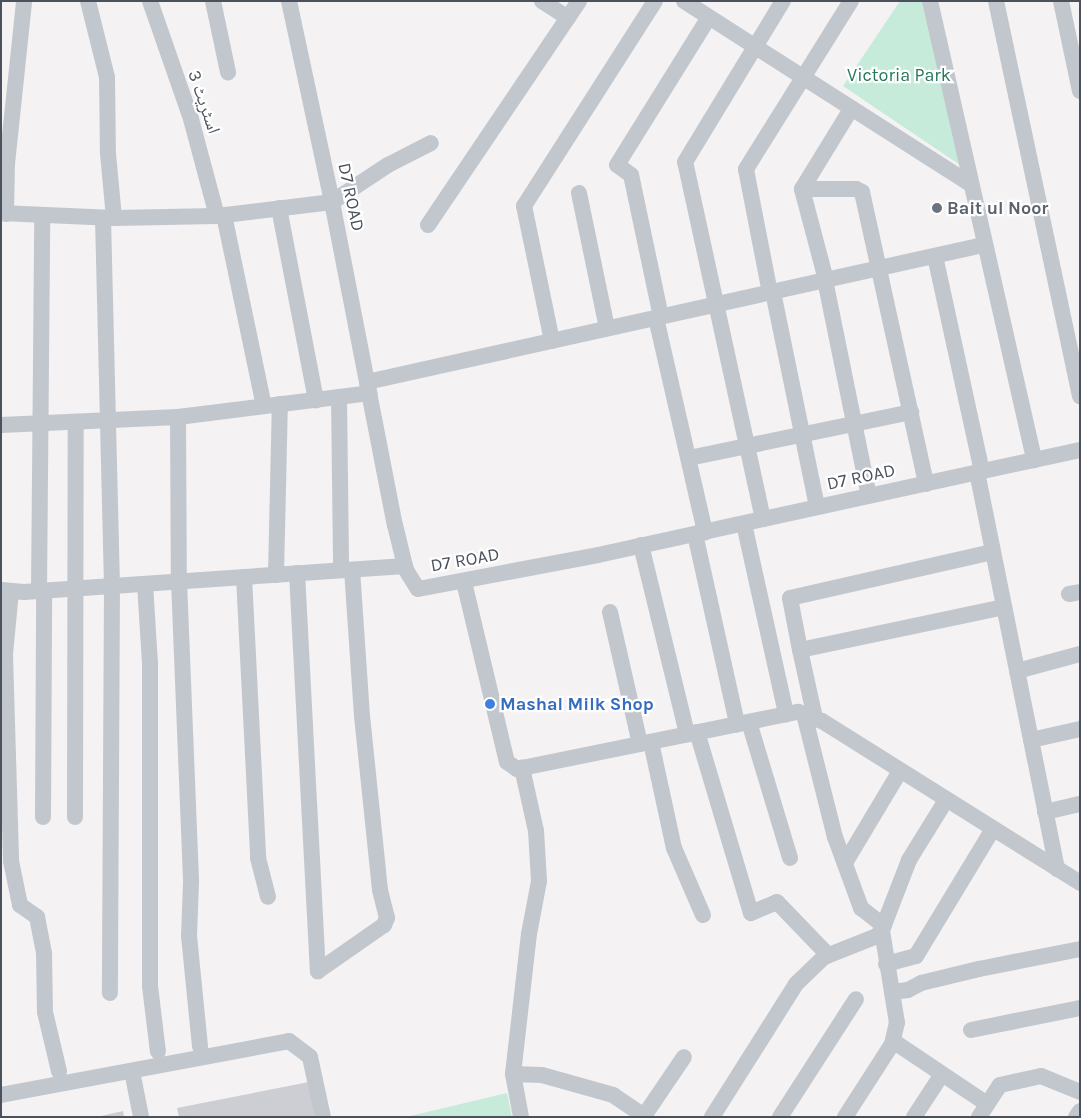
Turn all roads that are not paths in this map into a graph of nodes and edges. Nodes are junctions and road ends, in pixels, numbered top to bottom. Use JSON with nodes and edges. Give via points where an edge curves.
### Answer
{"nodes":[{"id":1,"x":24,"y":1,"type":"edge"},
{"id":2,"x":88,"y":1,"type":"edge"},
{"id":3,"x":150,"y":1,"type":"edge"},
{"id":4,"x":213,"y":1,"type":"edge"},
{"id":5,"x":289,"y":1,"type":"edge"},
{"id":6,"x":542,"y":1,"type":"edge"},
{"id":7,"x":579,"y":1,"type":"edge"},
{"id":8,"x":655,"y":1,"type":"edge"},
{"id":9,"x":684,"y":1,"type":"edge"},
{"id":10,"x":783,"y":1,"type":"edge"},
{"id":11,"x":851,"y":1,"type":"edge"},
{"id":12,"x":930,"y":1,"type":"edge"},
{"id":13,"x":996,"y":1,"type":"edge"},
{"id":14,"x":1061,"y":1,"type":"edge"},
{"id":15,"x":709,"y":17,"type":"junction"},
{"id":16,"x":568,"y":18,"type":"junction"},
{"id":17,"x":755,"y":48,"type":"junction"},
{"id":18,"x":228,"y":72,"type":"dead end"},
{"id":19,"x":803,"y":79,"type":"junction"},
{"id":20,"x":1080,"y":91,"type":"edge"},
{"id":21,"x":851,"y":109,"type":"junction"},
{"id":22,"x":431,"y":143,"type":"dead end"},
{"id":23,"x":969,"y":183,"type":"junction"},
{"id":24,"x":802,"y":189,"type":"junction"},
{"id":25,"x":579,"y":193,"type":"dead end"},
{"id":26,"x":332,"y":202,"type":"junction"},
{"id":27,"x":279,"y":208,"type":"junction"},
{"id":28,"x":4,"y":214,"type":"edge"},
{"id":29,"x":42,"y":215,"type":"junction"},
{"id":30,"x":220,"y":216,"type":"junction"},
{"id":31,"x":108,"y":218,"type":"junction"},
{"id":32,"x":428,"y":225,"type":"dead end"},
{"id":33,"x":983,"y":245,"type":"junction"},
{"id":34,"x":936,"y":256,"type":"junction"},
{"id":35,"x":877,"y":269,"type":"junction"},
{"id":36,"x":826,"y":280,"type":"junction"},
{"id":37,"x":771,"y":292,"type":"junction"},
{"id":38,"x":716,"y":304,"type":"junction"},
{"id":39,"x":658,"y":317,"type":"junction"},
{"id":40,"x":607,"y":328,"type":"junction"},
{"id":41,"x":552,"y":340,"type":"junction"},
{"id":42,"x":368,"y":388,"type":"junction"},
{"id":43,"x":1080,"y":396,"type":"edge"},
{"id":44,"x":339,"y":397,"type":"junction"},
{"id":45,"x":316,"y":400,"type":"junction"},
{"id":46,"x":280,"y":404,"type":"junction"},
{"id":47,"x":264,"y":406,"type":"junction"},
{"id":48,"x":911,"y":412,"type":"junction"},
{"id":49,"x":178,"y":416,"type":"junction"},
{"id":50,"x":110,"y":420,"type":"junction"},
{"id":51,"x":76,"y":422,"type":"junction"},
{"id":52,"x":42,"y":424,"type":"junction"},
{"id":53,"x":854,"y":424,"type":"junction"},
{"id":54,"x":1,"y":425,"type":"edge"},
{"id":55,"x":803,"y":435,"type":"junction"},
{"id":56,"x":747,"y":446,"type":"junction"},
{"id":57,"x":1080,"y":450,"type":"edge"},
{"id":58,"x":688,"y":458,"type":"junction"},
{"id":59,"x":1034,"y":460,"type":"junction"},
{"id":60,"x":979,"y":472,"type":"junction"},
{"id":61,"x":926,"y":484,"type":"junction"},
{"id":62,"x":869,"y":496,"type":"junction"},
{"id":63,"x":818,"y":507,"type":"junction"},
{"id":64,"x":763,"y":519,"type":"junction"},
{"id":65,"x":744,"y":524,"type":"junction"},
{"id":66,"x":700,"y":533,"type":"junction"},
{"id":67,"x":641,"y":545,"type":"junction"},
{"id":68,"x":993,"y":552,"type":"junction"},
{"id":69,"x":405,"y":566,"type":"junction"},
{"id":70,"x":346,"y":570,"type":"junction"},
{"id":71,"x":297,"y":574,"type":"junction"},
{"id":72,"x":276,"y":575,"type":"junction"},
{"id":73,"x":244,"y":577,"type":"junction"},
{"id":74,"x":179,"y":582,"type":"junction"},
{"id":75,"x":464,"y":582,"type":"junction"},
{"id":76,"x":145,"y":584,"type":"junction"},
{"id":77,"x":112,"y":586,"type":"junction"},
{"id":78,"x":78,"y":589,"type":"junction"},
{"id":79,"x":6,"y":590,"type":"edge"},
{"id":80,"x":42,"y":591,"type":"junction"},
{"id":81,"x":1004,"y":607,"type":"junction"},
{"id":82,"x":610,"y":612,"type":"dead end"},
{"id":83,"x":800,"y":650,"type":"junction"},
{"id":84,"x":1080,"y":654,"type":"edge"},
{"id":85,"x":1017,"y":671,"type":"junction"},
{"id":86,"x":786,"y":714,"type":"junction"},
{"id":87,"x":810,"y":716,"type":"junction"},
{"id":88,"x":743,"y":723,"type":"junction"},
{"id":89,"x":1080,"y":729,"type":"edge"},
{"id":90,"x":692,"y":733,"type":"junction"},
{"id":91,"x":1031,"y":740,"type":"junction"},
{"id":92,"x":645,"y":743,"type":"junction"},
{"id":93,"x":522,"y":768,"type":"junction"},
{"id":94,"x":900,"y":771,"type":"junction"},
{"id":95,"x":946,"y":800,"type":"junction"},
{"id":96,"x":1080,"y":804,"type":"edge"},
{"id":97,"x":1045,"y":812,"type":"junction"},
{"id":98,"x":43,"y":817,"type":"dead end"},
{"id":99,"x":75,"y":817,"type":"dead end"},
{"id":100,"x":993,"y":830,"type":"junction"},
{"id":101,"x":790,"y":858,"type":"dead end"},
{"id":102,"x":844,"y":863,"type":"junction"},
{"id":103,"x":1057,"y":869,"type":"junction"},
{"id":104,"x":1080,"y":883,"type":"edge"},
{"id":105,"x":268,"y":896,"type":"dead end"},
{"id":106,"x":702,"y":915,"type":"dead end"},
{"id":107,"x":883,"y":928,"type":"junction"},
{"id":108,"x":1080,"y":949,"type":"edge"},
{"id":109,"x":828,"y":955,"type":"junction"},
{"id":110,"x":886,"y":964,"type":"junction"},
{"id":111,"x":892,"y":992,"type":"junction"},
{"id":112,"x":110,"y":993,"type":"dead end"},
{"id":113,"x":856,"y":999,"type":"dead end"},
{"id":114,"x":1080,"y":1008,"type":"edge"},
{"id":115,"x":971,"y":1030,"type":"dead end"},
{"id":116,"x":893,"y":1041,"type":"junction"},
{"id":117,"x":200,"y":1046,"type":"dead end"},
{"id":118,"x":158,"y":1052,"type":"dead end"},
{"id":119,"x":684,"y":1056,"type":"dead end"},
{"id":120,"x":59,"y":1071,"type":"dead end"},
{"id":121,"x":132,"y":1072,"type":"junction"},
{"id":122,"x":513,"y":1074,"type":"junction"},
{"id":123,"x":942,"y":1074,"type":"junction"},
{"id":124,"x":1080,"y":1092,"type":"edge"},
{"id":125,"x":1,"y":1095,"type":"edge"},
{"id":126,"x":983,"y":1111,"type":"edge"},
{"id":127,"x":1080,"y":1111,"type":"edge"},
{"id":128,"x":645,"y":1116,"type":"edge"},
{"id":129,"x":141,"y":1117,"type":"edge"},
{"id":130,"x":323,"y":1117,"type":"edge"},
{"id":131,"x":521,"y":1117,"type":"edge"},
{"id":132,"x":712,"y":1117,"type":"edge"},
{"id":133,"x":780,"y":1117,"type":"edge"},
{"id":134,"x":845,"y":1117,"type":"edge"},
{"id":135,"x":914,"y":1117,"type":"edge"},
{"id":136,"x":1076,"y":1117,"type":"edge"}],
"edges":[{"from":1,"to":28,"type":"street"},
{"from":2,"to":31,"type":"street","via":[[107,77]]},
{"from":3,"to":30,"type":"street","name":"اسٹریٹ 3"},
{"from":4,"to":18,"type":"street"},
{"from":5,"to":26,"type":"street","name":"D7 ROAD"},
{"from":6,"to":16,"type":"street"},
{"from":7,"to":16,"type":"street"},
{"from":8,"to":41,"type":"street","via":[[524,206]]},
{"from":9,"to":15,"type":"street"},
{"from":10,"to":17,"type":"street"},
{"from":11,"to":19,"type":"street"},
{"from":12,"to":23,"type":"street"},
{"from":13,"to":43,"type":"street"},
{"from":14,"to":20,"type":"street"},
{"from":15,"to":17,"type":"street"},
{"from":15,"to":39,"type":"street","via":[[617,164],[631,175]]},
{"from":16,"to":32,"type":"street"},
{"from":17,"to":19,"type":"street"},
{"from":17,"to":38,"type":"street","via":[[685,162]]},
{"from":19,"to":21,"type":"street"},
{"from":19,"to":37,"type":"street","via":[[746,169]]},
{"from":21,"to":23,"type":"street"},
{"from":21,"to":24,"type":"street"},
{"from":22,"to":26,"type":"street","via":[[388,165]]},
{"from":23,"to":33,"type":"street"},
{"from":24,"to":35,"type":"street","via":[[860,190]]},
{"from":24,"to":36,"type":"street"},
{"from":25,"to":40,"type":"street"},
{"from":26,"to":27,"type":"street"},
{"from":26,"to":42,"type":"street","name":"D7 ROAD"},
{"from":27,"to":30,"type":"street"},
{"from":27,"to":45,"type":"street"},
{"from":28,"to":29,"type":"street"},
{"from":29,"to":31,"type":"street"},
{"from":29,"to":52,"type":"street"},
{"from":30,"to":31,"type":"street"},
{"from":30,"to":47,"type":"street","name":"اسٹریٹ 3"},
{"from":31,"to":50,"type":"street"},
{"from":33,"to":34,"type":"street"},
{"from":33,"to":59,"type":"street"},
{"from":34,"to":35,"type":"street"},
{"from":34,"to":60,"type":"street"},
{"from":35,"to":36,"type":"street"},
{"from":35,"to":48,"type":"street"},
{"from":36,"to":37,"type":"street"},
{"from":36,"to":53,"type":"street"},
{"from":37,"to":38,"type":"street"},
{"from":37,"to":55,"type":"street"},
{"from":38,"to":39,"type":"street"},
{"from":38,"to":56,"type":"street"},
{"from":39,"to":40,"type":"street"},
{"from":39,"to":58,"type":"street"},
{"from":40,"to":41,"type":"street"},
{"from":41,"to":42,"type":"street"},
{"from":42,"to":44,"type":"street"},
{"from":42,"to":69,"type":"street","name":"D7 ROAD"},
{"from":44,"to":45,"type":"street"},
{"from":44,"to":70,"type":"street"},
{"from":45,"to":46,"type":"street"},
{"from":46,"to":47,"type":"street"},
{"from":46,"to":72,"type":"street"},
{"from":47,"to":49,"type":"street"},
{"from":48,"to":53,"type":"street"},
{"from":48,"to":61,"type":"street"},
{"from":49,"to":50,"type":"street"},
{"from":49,"to":74,"type":"street"},
{"from":50,"to":51,"type":"street"},
{"from":50,"to":77,"type":"street"},
{"from":51,"to":52,"type":"street"},
{"from":51,"to":78,"type":"street"},
{"from":52,"to":54,"type":"street"},
{"from":52,"to":80,"type":"street"},
{"from":53,"to":55,"type":"street"},
{"from":53,"to":62,"type":"street"},
{"from":55,"to":56,"type":"street"},
{"from":55,"to":63,"type":"street"},
{"from":56,"to":58,"type":"street"},
{"from":56,"to":64,"type":"street"},
{"from":57,"to":59,"type":"street","name":"D7 ROAD"},
{"from":58,"to":66,"type":"street"},
{"from":59,"to":60,"type":"street","name":"D7 ROAD"},
{"from":60,"to":61,"type":"street","name":"D7 ROAD"},
{"from":60,"to":68,"type":"street"},
{"from":61,"to":62,"type":"street","name":"D7 ROAD"},
{"from":62,"to":63,"type":"street","name":"D7 ROAD"},
{"from":63,"to":64,"type":"street","name":"D7 ROAD"},
{"from":64,"to":65,"type":"street","name":"D7 ROAD"},
{"from":65,"to":66,"type":"street","name":"D7 ROAD"},
{"from":65,"to":86,"type":"street"},
{"from":66,"to":67,"type":"street","name":"D7 ROAD"},
{"from":66,"to":88,"type":"street"},
{"from":67,"to":75,"type":"street","name":"D7 ROAD"},
{"from":67,"to":90,"type":"street"},
{"from":68,"to":81,"type":"street"},
{"from":68,"to":83,"type":"street","via":[[790,598]]},
{"from":69,"to":70,"type":"street"},
{"from":69,"to":75,"type":"street","name":"D7 ROAD","via":[[418,589]]},
{"from":70,"to":71,"type":"street"},
{"from":70,"to":71,"type":"street","via":[[380,890],[387,918],[384,925],[318,971]]},
{"from":71,"to":72,"type":"street"},
{"from":72,"to":73,"type":"street"},
{"from":73,"to":74,"type":"street"},
{"from":73,"to":105,"type":"street","via":[[258,858]]},
{"from":74,"to":76,"type":"street"},
{"from":74,"to":117,"type":"street","via":[[191,882],[189,936]]},
{"from":75,"to":93,"type":"street","via":[[507,762],[517,769]]},
{"from":76,"to":77,"type":"street"},
{"from":76,"to":118,"type":"street","via":[[150,664],[150,986]]},
{"from":77,"to":78,"type":"street"},
{"from":77,"to":112,"type":"street"},
{"from":78,"to":80,"type":"street"},
{"from":78,"to":99,"type":"street"},
{"from":79,"to":80,"type":"street"},
{"from":79,"to":120,"type":"street","via":[[12,861],[20,905],[37,917],[44,954],[46,1012]]},
{"from":80,"to":98,"type":"street"},
{"from":81,"to":83,"type":"street"},
{"from":81,"to":85,"type":"street"},
{"from":82,"to":92,"type":"street"},
{"from":83,"to":87,"type":"street"},
{"from":84,"to":85,"type":"street"},
{"from":85,"to":91,"type":"street"},
{"from":86,"to":87,"type":"street"},
{"from":86,"to":88,"type":"street"},
{"from":87,"to":94,"type":"street"},
{"from":87,"to":102,"type":"street"},
{"from":88,"to":90,"type":"street"},
{"from":88,"to":101,"type":"street"},
{"from":89,"to":91,"type":"street"},
{"from":90,"to":92,"type":"street"},
{"from":90,"to":109,"type":"street","via":[[751,913],[777,902]]},
{"from":91,"to":97,"type":"street"},
{"from":92,"to":93,"type":"street"},
{"from":92,"to":106,"type":"street","via":[[674,848]]},
{"from":93,"to":122,"type":"street","via":[[536,831],[539,881],[529,934]]},
{"from":94,"to":95,"type":"street"},
{"from":94,"to":102,"type":"street"},
{"from":95,"to":100,"type":"street"},
{"from":95,"to":107,"type":"street","via":[[909,860]]},
{"from":96,"to":97,"type":"street"},
{"from":97,"to":103,"type":"street"},
{"from":100,"to":103,"type":"street"},
{"from":100,"to":110,"type":"street","via":[[916,956]]},
{"from":102,"to":107,"type":"street","via":[[861,908]]},
{"from":103,"to":104,"type":"street"},
{"from":107,"to":109,"type":"street","via":[[877,936]]},
{"from":107,"to":110,"type":"street"},
{"from":108,"to":111,"type":"street","via":[[979,969]]},
{"from":109,"to":132,"type":"street","via":[[796,984]]},
{"from":110,"to":111,"type":"street"},
{"from":111,"to":116,"type":"street","via":[[897,1023]]},
{"from":113,"to":133,"type":"street"},
{"from":114,"to":115,"type":"street"},
{"from":116,"to":123,"type":"street"},
{"from":116,"to":134,"type":"street"},
{"from":119,"to":128,"type":"street"},
{"from":121,"to":125,"type":"street"},
{"from":121,"to":129,"type":"street"},
{"from":121,"to":130,"type":"street","via":[[289,1041],[310,1057]]},
{"from":122,"to":128,"type":"street","via":[[542,1075],[613,1095]]},
{"from":122,"to":131,"type":"street"},
{"from":123,"to":126,"type":"street"},
{"from":123,"to":135,"type":"street"},
{"from":124,"to":126,"type":"street","via":[[1041,1076],[1000,1084]]},
{"from":127,"to":136,"type":"street"}]}
